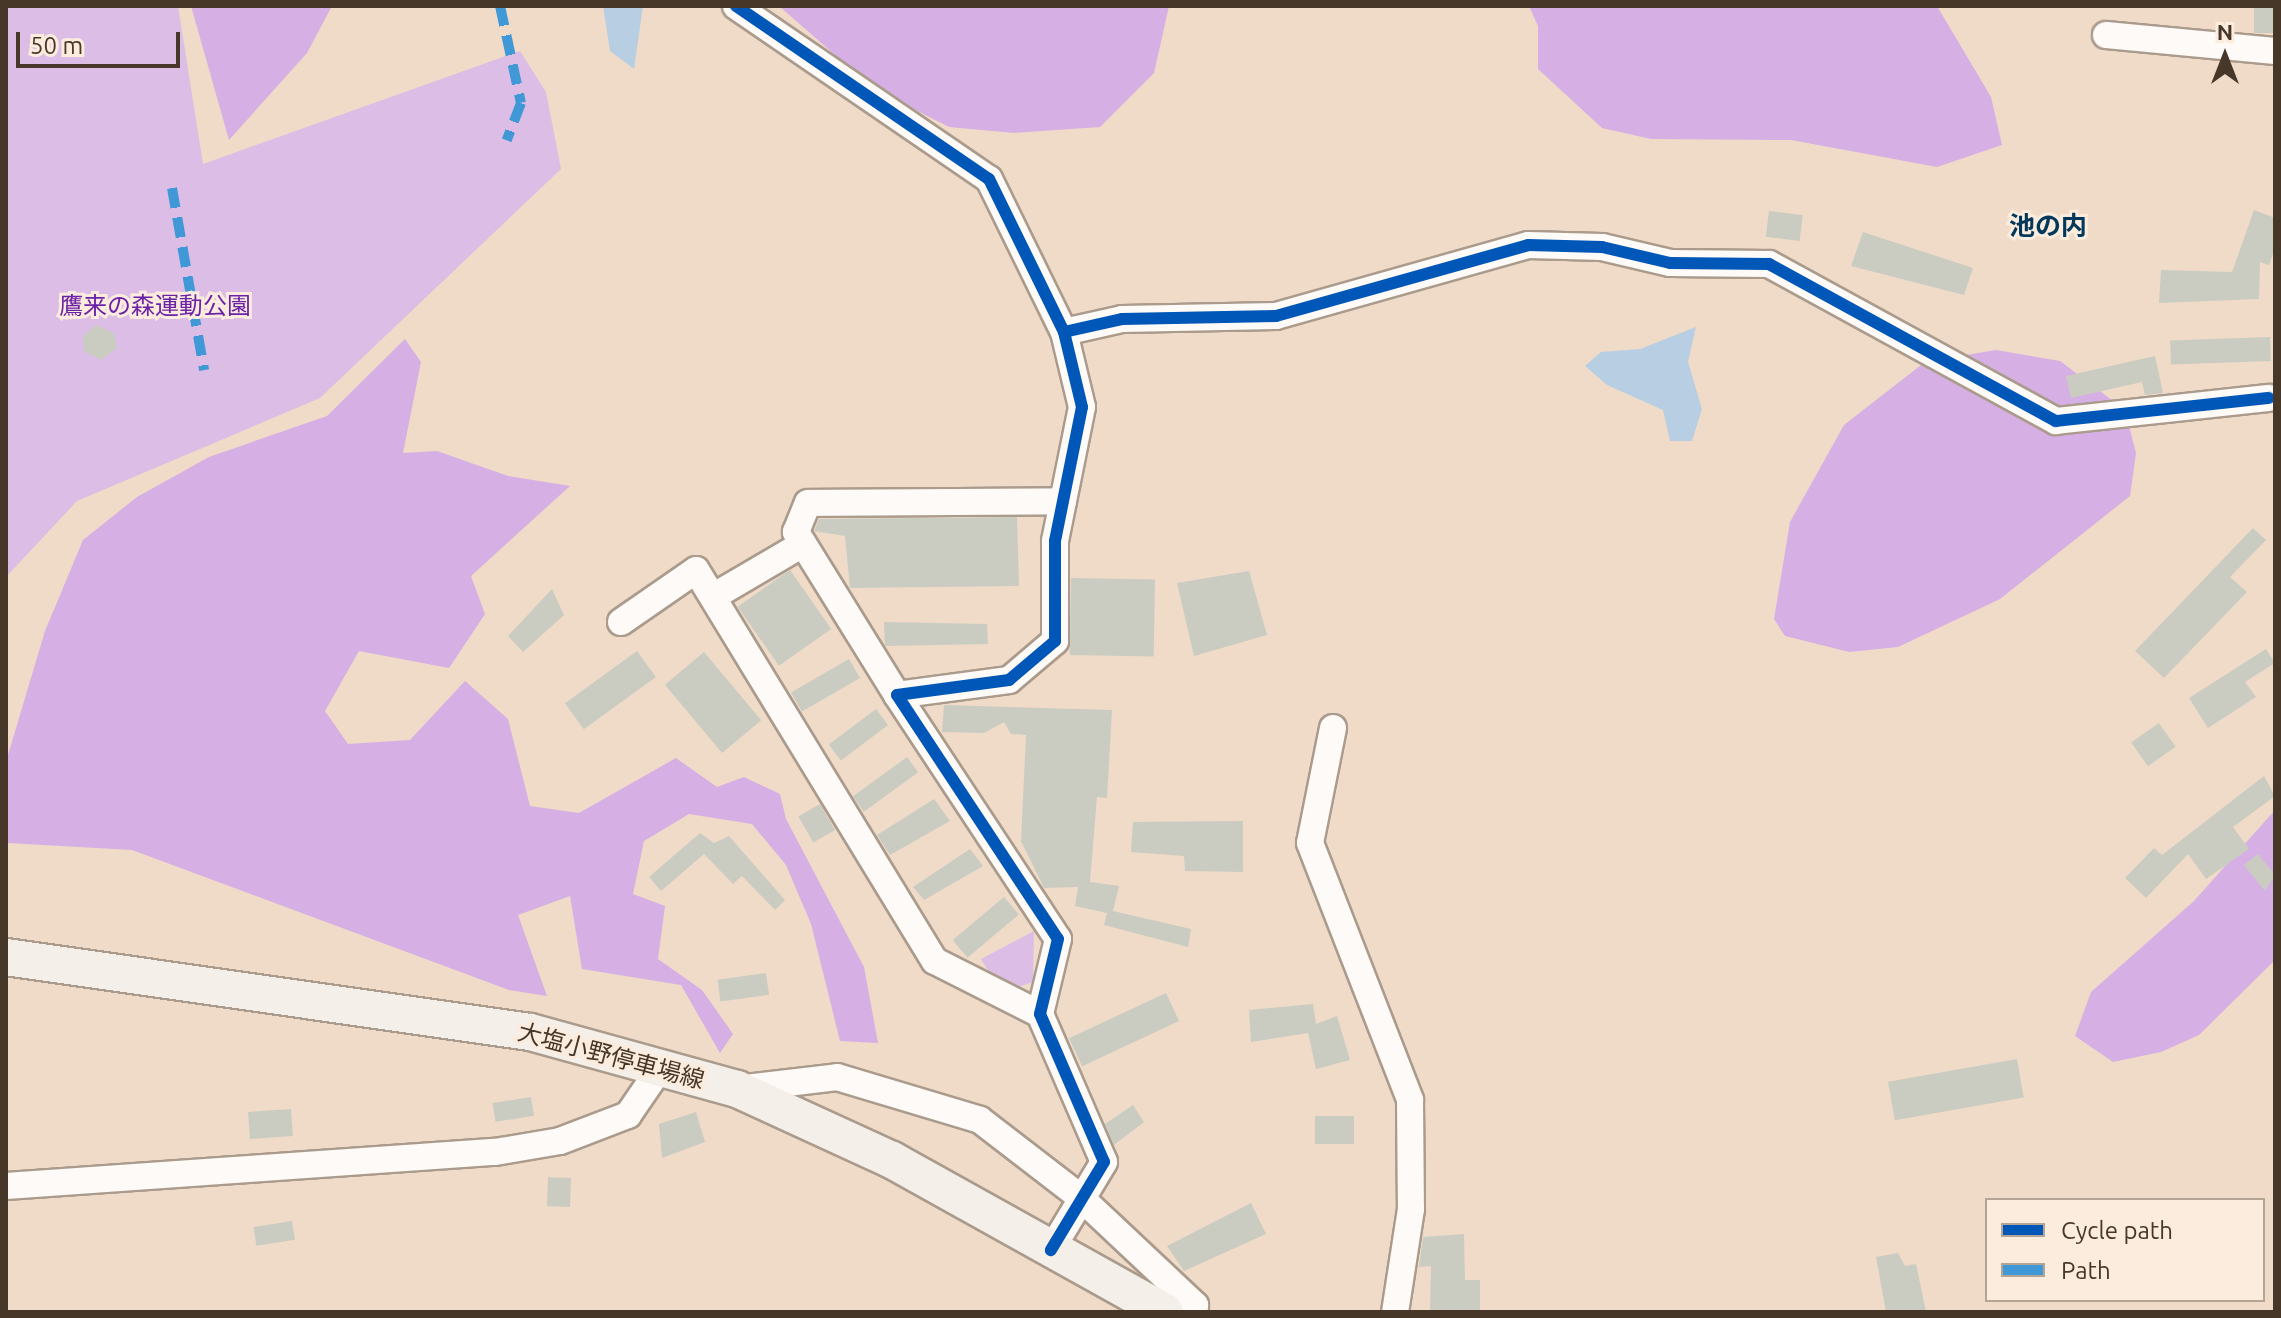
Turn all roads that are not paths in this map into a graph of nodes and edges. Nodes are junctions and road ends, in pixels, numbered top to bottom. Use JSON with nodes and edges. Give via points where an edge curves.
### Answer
{"nodes":[{"id":1,"x":736,"y":6,"type":"edge"},
{"id":2,"x":2106,"y":35,"type":"dead end"},
{"id":3,"x":2275,"y":51,"type":"edge"},
{"id":4,"x":1064,"y":332,"type":"junction"},
{"id":5,"x":2273,"y":396,"type":"edge"},
{"id":6,"x":1063,"y":501,"type":"junction"},
{"id":7,"x":803,"y":544,"type":"junction"},
{"id":8,"x":716,"y":595,"type":"junction"},
{"id":9,"x":621,"y":622,"type":"dead end"},
{"id":10,"x":897,"y":695,"type":"junction"},
{"id":11,"x":1333,"y":728,"type":"dead end"},
{"id":12,"x":6,"y":957,"type":"edge"},
{"id":13,"x":1040,"y":1014,"type":"junction"},
{"id":14,"x":661,"y":1067,"type":"junction"},
{"id":15,"x":737,"y":1089,"type":"junction"},
{"id":16,"x":6,"y":1186,"type":"edge"},
{"id":17,"x":1080,"y":1197,"type":"junction"},
{"id":18,"x":1051,"y":1250,"type":"junction"},
{"id":19,"x":1165,"y":1312,"type":"edge"},
{"id":20,"x":1194,"y":1312,"type":"edge"},
{"id":21,"x":1395,"y":1312,"type":"edge"}],
"edges":[{"from":1,"to":4,"type":"street","via":[[989,179]]},
{"from":2,"to":3,"type":"street"},
{"from":4,"to":5,"type":"street","via":[[1148,317],[1276,316],[1528,245],[1602,247],[1670,263],[1769,264],[2056,421]]},
{"from":4,"to":6,"type":"street","via":[[1082,407]]},
{"from":6,"to":7,"type":"street","via":[[808,503],[796,532]]},
{"from":6,"to":10,"type":"street","via":[[1055,641],[1009,680]]},
{"from":7,"to":8,"type":"street"},
{"from":7,"to":10,"type":"street"},
{"from":8,"to":9,"type":"street","via":[[696,570]]},
{"from":8,"to":13,"type":"street","via":[[935,961]]},
{"from":10,"to":13,"type":"street","via":[[1058,939]]},
{"from":11,"to":21,"type":"street","via":[[1310,843],[1410,1100],[1411,1209]]},
{"from":12,"to":14,"type":"main road","name":"大塩小野停車場線","via":[[445,1016]]},
{"from":13,"to":17,"type":"street","via":[[1104,1162]]},
{"from":14,"to":15,"type":"main road","name":"大塩小野停車場線"},
{"from":14,"to":16,"type":"street","via":[[628,1115],[508,1150]]},
{"from":15,"to":17,"type":"street","via":[[837,1077],[980,1120]]},
{"from":15,"to":18,"type":"main road","name":"大塩小野停車場線","via":[[892,1160]]},
{"from":17,"to":18,"type":"street"},
{"from":17,"to":20,"type":"street","via":[[1195,1305]]},
{"from":18,"to":19,"type":"main road","name":"大塩小野停車場線"}]}
